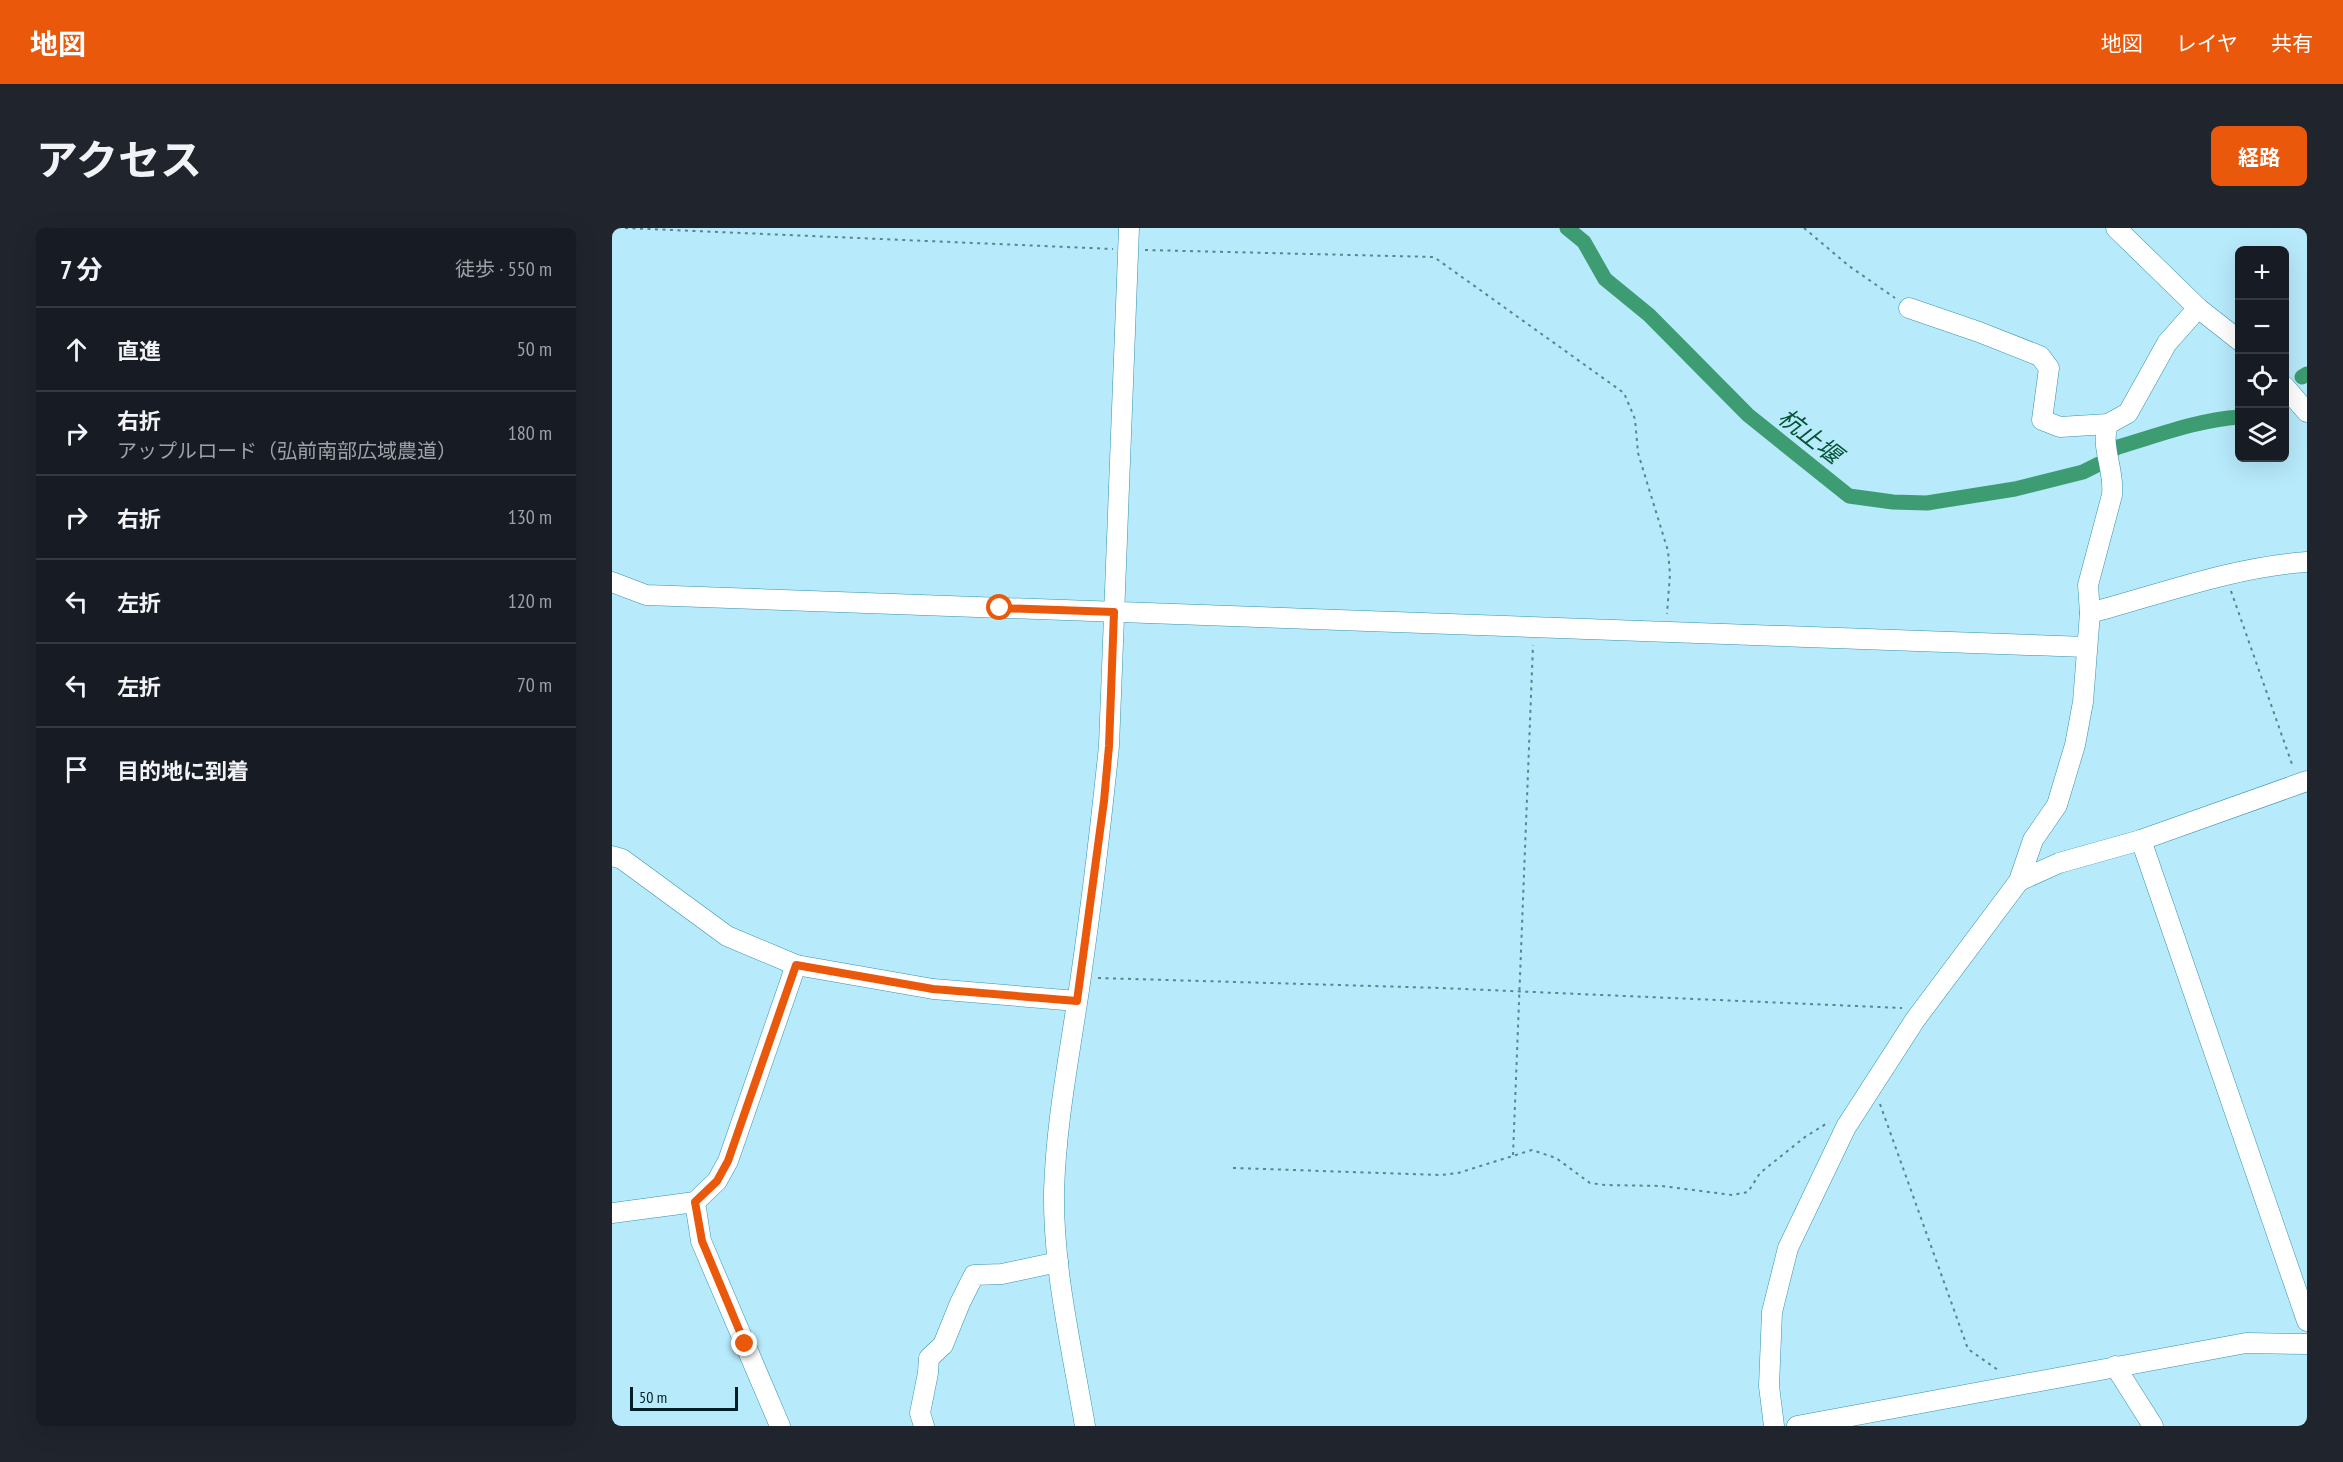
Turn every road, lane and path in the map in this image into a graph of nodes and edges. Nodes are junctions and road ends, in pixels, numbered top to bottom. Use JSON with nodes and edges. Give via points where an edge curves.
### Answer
{"nodes":[{"id":1,"x":625,"y":228,"type":"edge"},
{"id":2,"x":1129,"y":228,"type":"edge"},
{"id":3,"x":1804,"y":228,"type":"edge"},
{"id":4,"x":2116,"y":228,"type":"edge"},
{"id":5,"x":1128,"y":249,"type":"junction"},
{"id":6,"x":1909,"y":308,"type":"joint"},
{"id":7,"x":2198,"y":308,"type":"junction"},
{"id":8,"x":2235,"y":337,"type":"edge"},
{"id":9,"x":2289,"y":392,"type":"edge"},
{"id":10,"x":2307,"y":412,"type":"edge"},
{"id":11,"x":2108,"y":424,"type":"junction"},
{"id":12,"x":2307,"y":562,"type":"edge"},
{"id":13,"x":2225,"y":574,"type":"junction"},
{"id":14,"x":612,"y":582,"type":"edge"},
{"id":15,"x":1114,"y":612,"type":"junction"},
{"id":16,"x":2090,"y":613,"type":"junction"},
{"id":17,"x":1534,"y":627,"type":"junction"},
{"id":18,"x":1666,"y":632,"type":"junction"},
{"id":19,"x":2086,"y":647,"type":"junction"},
{"id":20,"x":2303,"y":782,"type":"edge"},
{"id":21,"x":2141,"y":840,"type":"junction"},
{"id":22,"x":612,"y":856,"type":"edge"},
{"id":23,"x":2019,"y":881,"type":"junction"},
{"id":24,"x":796,"y":965,"type":"junction"},
{"id":25,"x":1081,"y":978,"type":"junction"},
{"id":26,"x":1520,"y":992,"type":"junction"},
{"id":27,"x":1077,"y":1001,"type":"junction"},
{"id":28,"x":1923,"y":1009,"type":"junction"},
{"id":29,"x":1873,"y":1084,"type":"junction"},
{"id":30,"x":1834,"y":1119,"type":"dead end"},
{"id":31,"x":1513,"y":1155,"type":"junction"},
{"id":32,"x":1233,"y":1167,"type":"dead end"},
{"id":33,"x":695,"y":1202,"type":"junction"},
{"id":34,"x":612,"y":1213,"type":"edge"},
{"id":35,"x":1058,"y":1262,"type":"junction"},
{"id":36,"x":2307,"y":1321,"type":"edge"},
{"id":37,"x":2307,"y":1344,"type":"edge"},
{"id":38,"x":2115,"y":1366,"type":"junction"},
{"id":39,"x":2017,"y":1384,"type":"junction"},
{"id":40,"x":922,"y":1419,"type":"edge"},
{"id":41,"x":780,"y":1426,"type":"edge"},
{"id":42,"x":1085,"y":1426,"type":"edge"},
{"id":43,"x":1774,"y":1426,"type":"edge"},
{"id":44,"x":1797,"y":1426,"type":"edge"},
{"id":45,"x":2153,"y":1426,"type":"edge"}],
"edges":[{"from":1,"to":5,"type":"path"},
{"from":2,"to":5,"type":"street"},
{"from":3,"to":6,"type":"path"},
{"from":4,"to":7,"type":"street"},
{"from":5,"to":15,"type":"street"},
{"from":5,"to":18,"type":"path","via":[[1434,257],[1624,393],[1635,419],[1638,453],[1668,551]]},
{"from":6,"to":11,"type":"street","via":[[2040,356],[2049,368],[2042,420],[2060,427]]},
{"from":7,"to":8,"type":"street"},
{"from":7,"to":11,"type":"street","via":[[2167,343],[2128,413]]},
{"from":9,"to":10,"type":"street"},
{"from":11,"to":16,"type":"street","via":[[2104,434],[2113,482],[2088,585]]},
{"from":12,"to":13,"type":"street"},
{"from":13,"to":16,"type":"street"},
{"from":13,"to":20,"type":"path"},
{"from":14,"to":15,"type":"street","via":[[646,595]]},
{"from":15,"to":17,"type":"street"},
{"from":15,"to":25,"type":"street","via":[[1109,746]]},
{"from":16,"to":19,"type":"street"},
{"from":17,"to":18,"type":"street"},
{"from":17,"to":26,"type":"path"},
{"from":18,"to":19,"type":"street"},
{"from":19,"to":23,"type":"street","via":[[2083,702],[2075,745],[2057,806],[2033,840]]},
{"from":20,"to":21,"type":"street"},
{"from":21,"to":23,"type":"street","via":[[2060,863]]},
{"from":21,"to":36,"type":"street"},
{"from":22,"to":24,"type":"street","via":[[622,859],[727,936]]},
{"from":23,"to":28,"type":"street"},
{"from":24,"to":27,"type":"street","via":[[933,989]]},
{"from":24,"to":33,"type":"street","via":[[728,1161],[717,1181]]},
{"from":25,"to":26,"type":"path"},
{"from":25,"to":27,"type":"street"},
{"from":26,"to":28,"type":"path"},
{"from":26,"to":31,"type":"path"},
{"from":27,"to":35,"type":"street","via":[[1056,1152]]},
{"from":28,"to":29,"type":"street"},
{"from":29,"to":39,"type":"path","via":[[1968,1349]]},
{"from":29,"to":43,"type":"street","via":[[1846,1126],[1788,1248],[1772,1312],[1769,1386]]},
{"from":30,"to":31,"type":"path","via":[[1760,1173],[1748,1192],[1732,1195],[1662,1186],[1590,1183],[1556,1158],[1532,1150]]},
{"from":31,"to":32,"type":"path","via":[[1441,1175]]},
{"from":33,"to":34,"type":"street"},
{"from":33,"to":41,"type":"street","via":[[702,1241]]},
{"from":35,"to":40,"type":"street","via":[[1002,1274],[974,1275],[943,1345],[928,1358]]},
{"from":35,"to":42,"type":"street"},
{"from":37,"to":38,"type":"street","via":[[2246,1343]]},
{"from":38,"to":39,"type":"street"},
{"from":38,"to":45,"type":"street"},
{"from":39,"to":44,"type":"street"}]}
